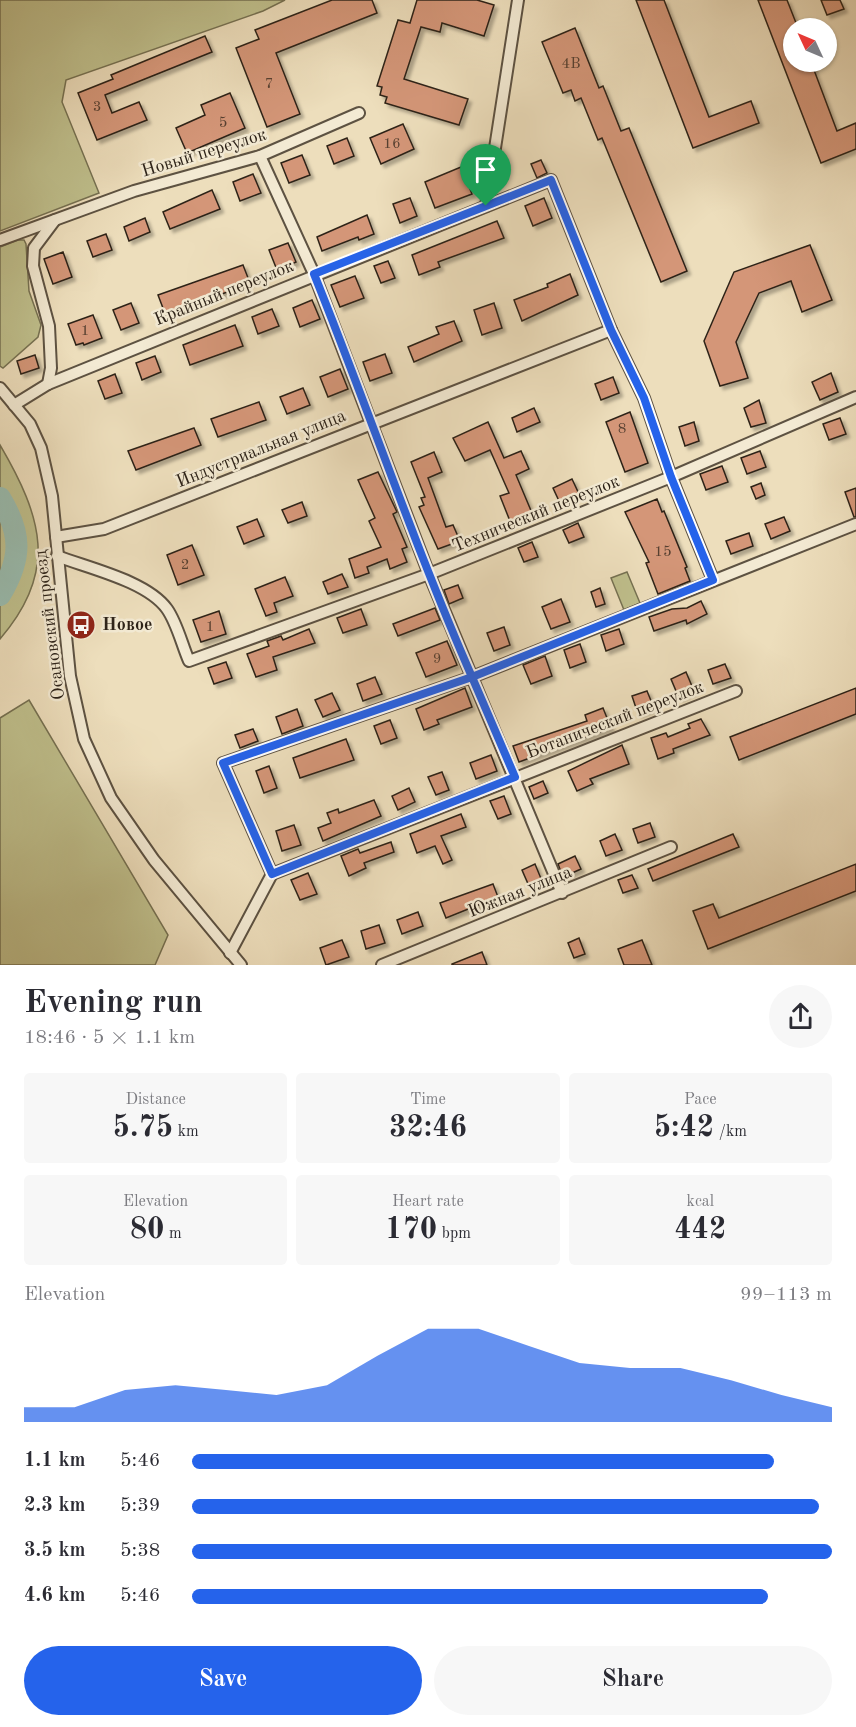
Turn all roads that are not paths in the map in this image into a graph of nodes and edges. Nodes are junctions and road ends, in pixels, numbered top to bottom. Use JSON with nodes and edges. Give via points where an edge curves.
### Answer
{"nodes":[{"id":1,"x":518,"y":0,"type":"edge"},
{"id":2,"x":359,"y":113,"type":"dead end"},
{"id":3,"x":260,"y":156,"type":"junction"},
{"id":4,"x":486,"y":206,"type":"junction"},
{"id":5,"x":56,"y":219,"type":"junction"},
{"id":6,"x":0,"y":240,"type":"edge"},
{"id":7,"x":314,"y":274,"type":"junction"},
{"id":8,"x":611,"y":330,"type":"junction"},
{"id":9,"x":48,"y":384,"type":"junction"},
{"id":10,"x":0,"y":388,"type":"edge"},
{"id":11,"x":856,"y":397,"type":"edge"},
{"id":12,"x":14,"y":405,"type":"junction"},
{"id":13,"x":373,"y":422,"type":"junction"},
{"id":14,"x":671,"y":477,"type":"junction"},
{"id":15,"x":856,"y":524,"type":"edge"},
{"id":16,"x":56,"y":537,"type":"junction"},
{"id":17,"x":57,"y":556,"type":"junction"},
{"id":18,"x":429,"y":574,"type":"junction"},
{"id":19,"x":713,"y":580,"type":"junction"},
{"id":20,"x":472,"y":677,"type":"junction"},
{"id":21,"x":736,"y":691,"type":"dead end"},
{"id":22,"x":515,"y":777,"type":"junction"},
{"id":23,"x":671,"y":846,"type":"dead end"},
{"id":24,"x":272,"y":874,"type":"junction"},
{"id":25,"x":562,"y":893,"type":"junction"},
{"id":26,"x":230,"y":953,"type":"junction"},
{"id":27,"x":241,"y":965,"type":"edge"},
{"id":28,"x":382,"y":965,"type":"edge"}],
"edges":[{"from":1,"to":4,"type":"street"},
{"from":2,"to":3,"type":"street","name":"Новый переулок"},
{"from":3,"to":5,"type":"street","name":"Новый переулок","via":[[134,191]]},
{"from":3,"to":7,"type":"street"},
{"from":4,"to":7,"type":"street","name":"Крайный переулок"},
{"from":4,"to":8,"type":"street","name":"Крайный переулок","via":[[551,180]]},
{"from":5,"to":6,"type":"street","name":"Новый переулок"},
{"from":5,"to":9,"type":"street","via":[[34,248],[33,266],[49,326]]},
{"from":7,"to":9,"type":"street","name":"Крайный переулок"},
{"from":7,"to":13,"type":"street"},
{"from":8,"to":13,"type":"street","name":"Индустриальная улица"},
{"from":8,"to":14,"type":"street","via":[[644,398]]},
{"from":9,"to":12,"type":"street","name":"Крайный переулок"},
{"from":10,"to":12,"type":"street","name":"Осановский проезд"},
{"from":11,"to":14,"type":"street","name":"Технический переулок"},
{"from":12,"to":16,"type":"street","name":"Осановский проезд","via":[[30,424],[41,448]]},
{"from":13,"to":16,"type":"street","name":"Индустриальная улица","via":[[104,529]]},
{"from":13,"to":18,"type":"street"},
{"from":14,"to":18,"type":"street","name":"Технический переулок"},
{"from":14,"to":19,"type":"street"},
{"from":15,"to":19,"type":"street"},
{"from":16,"to":17,"type":"street","name":"Осановский проезд"},
{"from":17,"to":18,"type":"street","name":"Технический переулок","via":[[155,596],[168,609],[189,661]]},
{"from":17,"to":26,"type":"street","name":"Осановский проезд","via":[[70,676],[84,739],[111,798],[154,860]]},
{"from":18,"to":20,"type":"street"},
{"from":19,"to":20,"type":"street"},
{"from":20,"to":22,"type":"street"},
{"from":20,"to":24,"type":"street","via":[[223,763]]},
{"from":21,"to":22,"type":"street","name":"Ботанический переулок"},
{"from":22,"to":24,"type":"street","name":"Ботанический переулок"},
{"from":22,"to":25,"type":"street"},
{"from":23,"to":25,"type":"street","name":"Южная улица"},
{"from":24,"to":26,"type":"street"},
{"from":25,"to":28,"type":"street","name":"Южная улица"},
{"from":26,"to":27,"type":"street","name":"Осановский проезд"}]}
